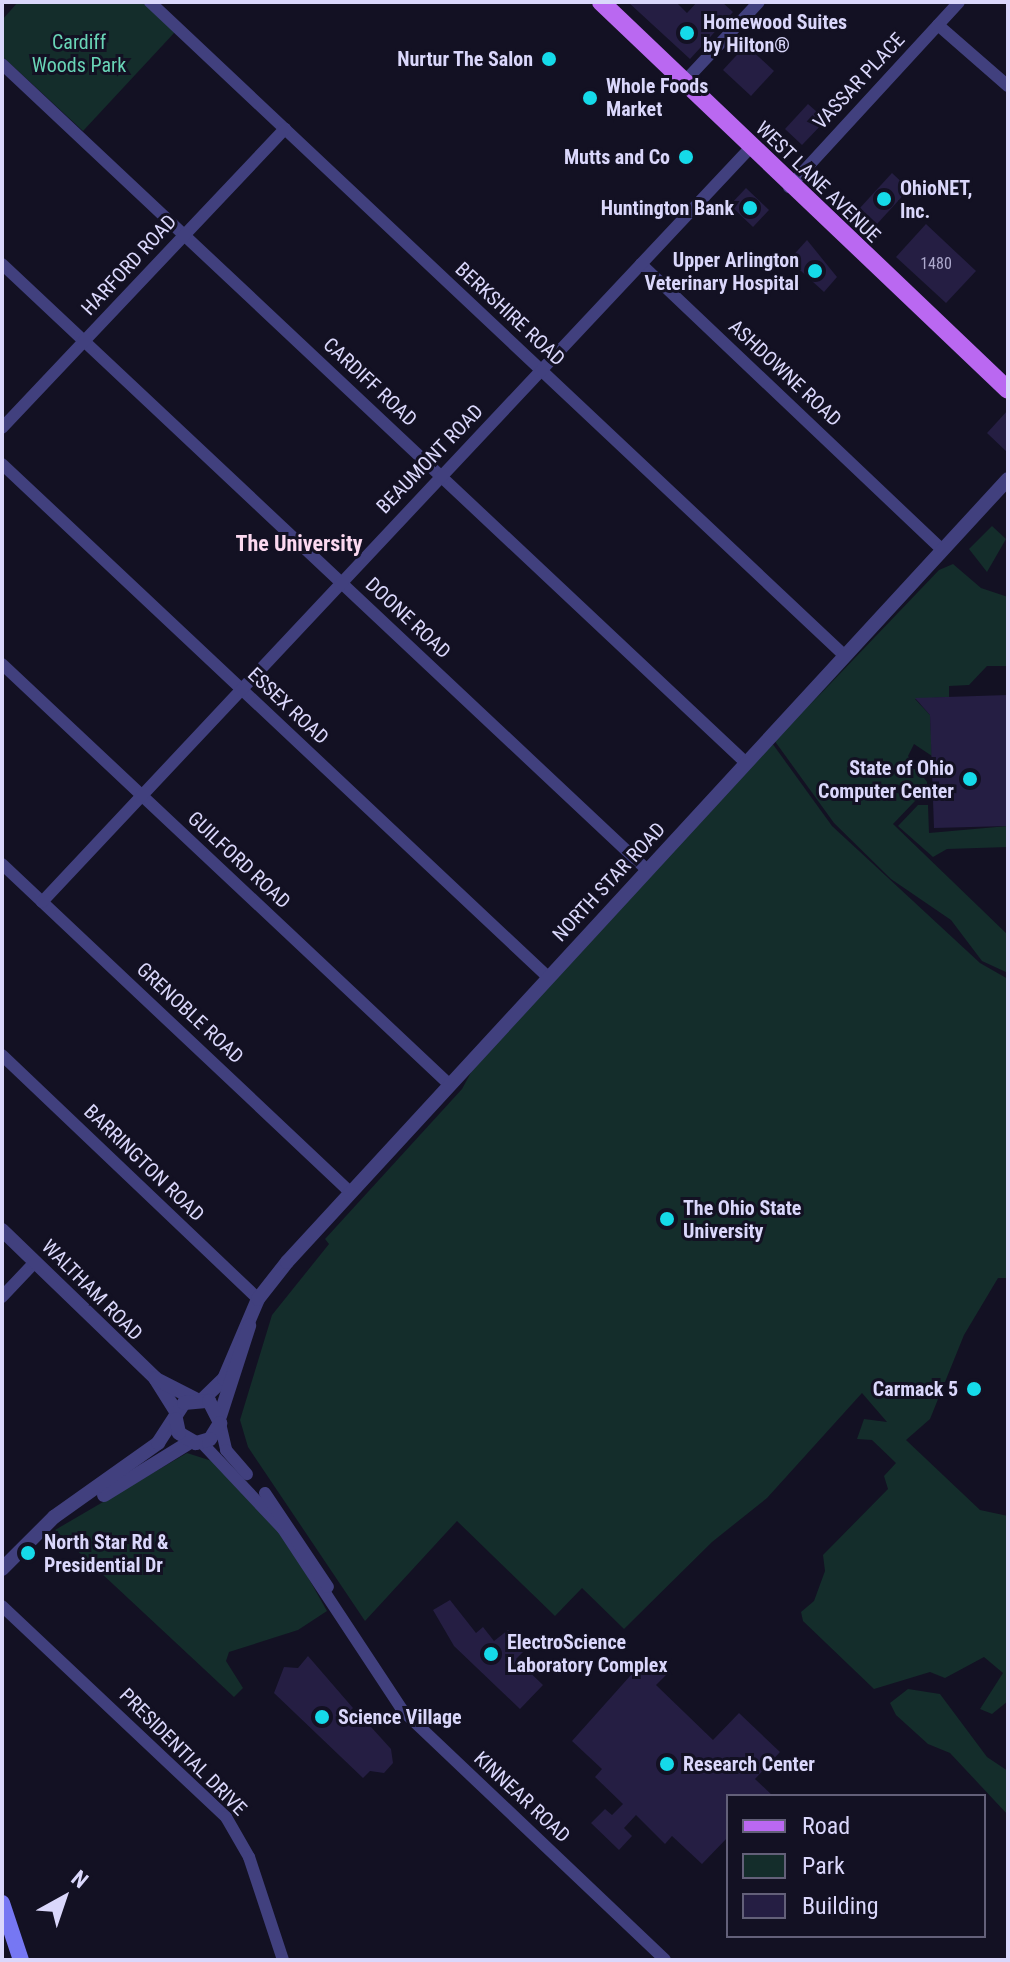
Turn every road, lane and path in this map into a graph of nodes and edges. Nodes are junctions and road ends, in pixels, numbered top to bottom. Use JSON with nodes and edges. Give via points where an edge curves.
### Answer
{"nodes":[{"id":1,"x":150,"y":2,"type":"edge"},
{"id":2,"x":601,"y":2,"type":"edge"},
{"id":3,"x":759,"y":2,"type":"edge"},
{"id":4,"x":959,"y":2,"type":"edge"},
{"id":5,"x":938,"y":25,"type":"junction"},
{"id":6,"x":2,"y":64,"type":"edge"},
{"id":7,"x":685,"y":81,"type":"junction"},
{"id":8,"x":1008,"y":86,"type":"edge"},
{"id":9,"x":285,"y":129,"type":"junction"},
{"id":10,"x":750,"y":148,"type":"junction"},
{"id":11,"x":789,"y":187,"type":"junction"},
{"id":12,"x":184,"y":236,"type":"junction"},
{"id":13,"x":2,"y":264,"type":"edge"},
{"id":14,"x":641,"y":264,"type":"junction"},
{"id":15,"x":84,"y":341,"type":"junction"},
{"id":16,"x":541,"y":370,"type":"junction"},
{"id":17,"x":1008,"y":390,"type":"edge"},
{"id":18,"x":2,"y":428,"type":"edge"},
{"id":19,"x":2,"y":464,"type":"edge"},
{"id":20,"x":440,"y":477,"type":"junction"},
{"id":21,"x":1008,"y":479,"type":"edge"},
{"id":22,"x":944,"y":548,"type":"junction"},
{"id":23,"x":341,"y":583,"type":"junction"},
{"id":24,"x":844,"y":655,"type":"junction"},
{"id":25,"x":2,"y":664,"type":"edge"},
{"id":26,"x":241,"y":689,"type":"junction"},
{"id":27,"x":745,"y":762,"type":"junction"},
{"id":28,"x":141,"y":795,"type":"junction"},
{"id":29,"x":2,"y":864,"type":"edge"},
{"id":30,"x":647,"y":870,"type":"junction"},
{"id":31,"x":42,"y":902,"type":"junction"},
{"id":32,"x":548,"y":977,"type":"junction"},
{"id":33,"x":2,"y":1055,"type":"edge"},
{"id":34,"x":449,"y":1084,"type":"junction"},
{"id":35,"x":350,"y":1192,"type":"junction"},
{"id":36,"x":2,"y":1230,"type":"edge"},
{"id":37,"x":35,"y":1262,"type":"junction"},
{"id":38,"x":2,"y":1297,"type":"edge"},
{"id":39,"x":258,"y":1299,"type":"junction"},
{"id":40,"x":248,"y":1319,"type":"junction"},
{"id":41,"x":155,"y":1378,"type":"junction"},
{"id":42,"x":199,"y":1399,"type":"junction"},
{"id":43,"x":176,"y":1416,"type":"junction"},
{"id":44,"x":220,"y":1420,"type":"junction"},
{"id":45,"x":196,"y":1442,"type":"junction"},
{"id":46,"x":59,"y":1513,"type":"junction"},
{"id":47,"x":2,"y":1569,"type":"edge"},
{"id":48,"x":2,"y":1606,"type":"edge"},
{"id":49,"x":338,"y":1613,"type":"junction"},
{"id":50,"x":2,"y":1903,"type":"edge"},
{"id":51,"x":5,"y":1924,"type":"edge"},
{"id":52,"x":21,"y":1960,"type":"edge"},
{"id":53,"x":283,"y":1960,"type":"edge"},
{"id":54,"x":665,"y":1960,"type":"edge"}],
"edges":[{"from":1,"to":9,"type":"street","name":"BERKSHIRE ROAD"},
{"from":2,"to":7,"type":"main road","name":"WEST LANE AVENUE"},
{"from":3,"to":7,"type":"street"},
{"from":4,"to":5,"type":"street","name":"VASSAR PLACE"},
{"from":5,"to":8,"type":"street"},
{"from":5,"to":11,"type":"street","name":"VASSAR PLACE"},
{"from":6,"to":12,"type":"street","name":"CARDIFF ROAD"},
{"from":7,"to":10,"type":"main road","name":"WEST LANE AVENUE"},
{"from":9,"to":12,"type":"street","name":"HARFORD ROAD"},
{"from":9,"to":16,"type":"street","name":"BERKSHIRE ROAD"},
{"from":10,"to":11,"type":"main road","name":"WEST LANE AVENUE"},
{"from":10,"to":14,"type":"street","name":"BEAUMONT ROAD"},
{"from":11,"to":17,"type":"main road","name":"WEST LANE AVENUE"},
{"from":12,"to":15,"type":"street","name":"HARFORD ROAD"},
{"from":12,"to":20,"type":"street","name":"CARDIFF ROAD"},
{"from":13,"to":15,"type":"street","name":"DOONE ROAD"},
{"from":14,"to":16,"type":"street","name":"BEAUMONT ROAD"},
{"from":14,"to":22,"type":"street","name":"ASHDOWNE ROAD"},
{"from":15,"to":18,"type":"street","name":"HARFORD ROAD"},
{"from":15,"to":23,"type":"street","name":"DOONE ROAD"},
{"from":16,"to":20,"type":"street","name":"BEAUMONT ROAD"},
{"from":16,"to":24,"type":"street","name":"BERKSHIRE ROAD"},
{"from":19,"to":26,"type":"street","name":"ESSEX ROAD"},
{"from":20,"to":23,"type":"street","name":"BEAUMONT ROAD"},
{"from":20,"to":27,"type":"street","name":"CARDIFF ROAD"},
{"from":21,"to":22,"type":"street","name":"NORTH STAR ROAD"},
{"from":22,"to":24,"type":"street","name":"NORTH STAR ROAD"},
{"from":23,"to":26,"type":"street","name":"BEAUMONT ROAD"},
{"from":23,"to":30,"type":"street","name":"DOONE ROAD"},
{"from":24,"to":27,"type":"street","name":"NORTH STAR ROAD"},
{"from":25,"to":28,"type":"street","name":"GUILFORD ROAD"},
{"from":26,"to":28,"type":"street","name":"BEAUMONT ROAD"},
{"from":26,"to":32,"type":"street","name":"ESSEX ROAD"},
{"from":27,"to":30,"type":"street","name":"NORTH STAR ROAD"},
{"from":28,"to":31,"type":"street","name":"BEAUMONT ROAD"},
{"from":28,"to":34,"type":"street","name":"GUILFORD ROAD"},
{"from":29,"to":31,"type":"street","name":"GRENOBLE ROAD"},
{"from":30,"to":32,"type":"street","name":"NORTH STAR ROAD"},
{"from":31,"to":35,"type":"street","name":"GRENOBLE ROAD"},
{"from":32,"to":34,"type":"street","name":"NORTH STAR ROAD"},
{"from":33,"to":39,"type":"street","name":"BARRINGTON ROAD"},
{"from":34,"to":35,"type":"street","name":"NORTH STAR ROAD"},
{"from":35,"to":39,"type":"street","name":"NORTH STAR ROAD"},
{"from":36,"to":37,"type":"street","name":"WALTHAM ROAD"},
{"from":37,"to":38,"type":"street"},
{"from":37,"to":41,"type":"street","name":"WALTHAM ROAD"},
{"from":39,"to":40,"type":"street","name":"NORTH STAR ROAD"},
{"from":40,"to":42,"type":"street","name":"NORTH STAR ROAD","via":[[224,1379]]},
{"from":40,"to":44,"type":"street","name":"NORTH STAR ROAD","via":[[247,1347]]},
{"from":41,"to":42,"type":"street","name":"WALTHAM ROAD"},
{"from":41,"to":43,"type":"street","name":"WALTHAM ROAD"},
{"from":42,"to":43,"type":"street","name":"NORTH STAR ROAD"},
{"from":42,"to":44,"type":"street","name":"WALTHAM ROAD"},
{"from":43,"to":45,"type":"street","name":"WALTHAM ROAD"},
{"from":43,"to":46,"type":"street","via":[[129,1468]]},
{"from":44,"to":45,"type":"street"},
{"from":44,"to":49,"type":"street","name":"KINNEAR ROAD","via":[[226,1450],[292,1526]]},
{"from":45,"to":46,"type":"street","via":[[122,1486]]},
{"from":45,"to":49,"type":"street","name":"KINNEAR ROAD","via":[[262,1502]]},
{"from":46,"to":47,"type":"street"},
{"from":48,"to":53,"type":"street","name":"PRESIDENTIAL DRIVE","via":[[226,1817],[249,1857]]},
{"from":49,"to":54,"type":"street","name":"KINNEAR ROAD","via":[[403,1711]]},
{"from":50,"to":51,"type":"main road"},
{"from":51,"to":52,"type":"main road"}]}
